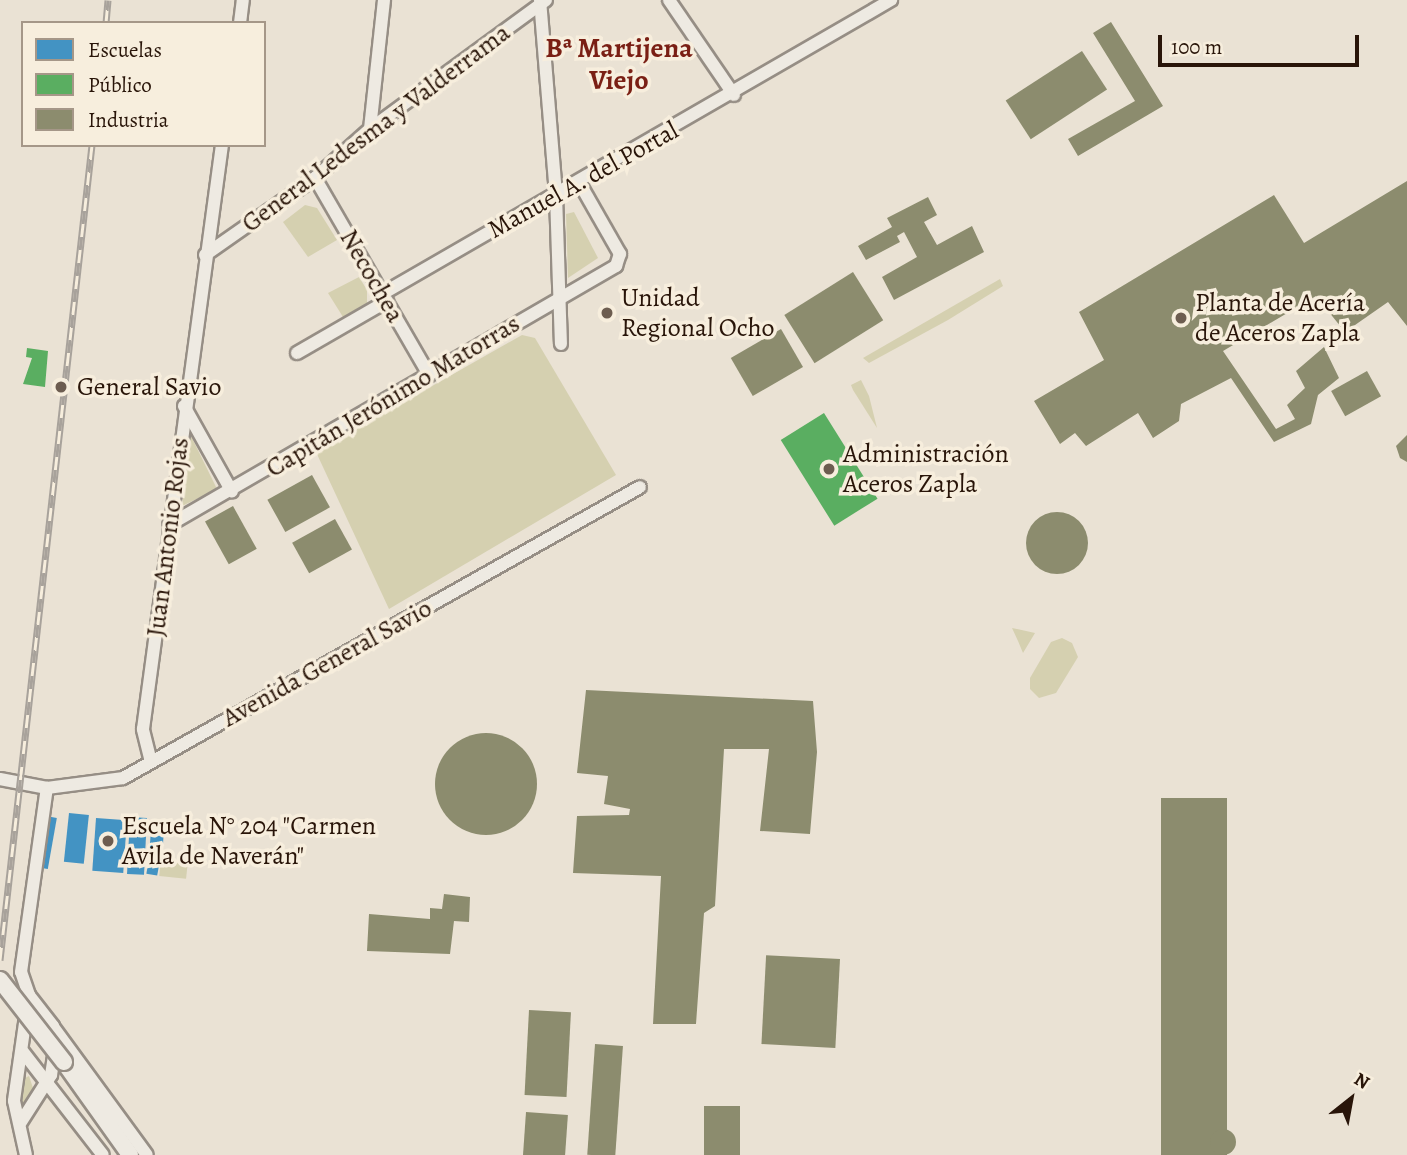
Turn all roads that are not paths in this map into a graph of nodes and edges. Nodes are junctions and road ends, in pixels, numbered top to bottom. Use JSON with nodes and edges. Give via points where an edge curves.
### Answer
{"nodes":[{"id":1,"x":243,"y":0,"type":"edge"},
{"id":2,"x":384,"y":0,"type":"edge"},
{"id":3,"x":669,"y":0,"type":"edge"},
{"id":4,"x":891,"y":0,"type":"edge"},
{"id":5,"x":542,"y":1,"type":"edge"},
{"id":6,"x":874,"y":4,"type":"edge"},
{"id":7,"x":240,"y":21,"type":"edge"},
{"id":8,"x":734,"y":94,"type":"junction"},
{"id":9,"x":370,"y":129,"type":"junction"},
{"id":10,"x":222,"y":147,"type":"edge"},
{"id":11,"x":315,"y":178,"type":"junction"},
{"id":12,"x":579,"y":182,"type":"junction"},
{"id":13,"x":556,"y":195,"type":"junction"},
{"id":14,"x":205,"y":255,"type":"junction"},
{"id":15,"x":384,"y":298,"type":"junction"},
{"id":16,"x":561,"y":299,"type":"junction"},
{"id":17,"x":561,"y":344,"type":"dead end"},
{"id":18,"x":297,"y":353,"type":"dead end"},
{"id":19,"x":429,"y":375,"type":"junction"},
{"id":20,"x":184,"y":405,"type":"junction"},
{"id":21,"x":640,"y":487,"type":"dead end"},
{"id":22,"x":232,"y":492,"type":"junction"},
{"id":23,"x":169,"y":525,"type":"junction"},
{"id":24,"x":151,"y":762,"type":"junction"},
{"id":25,"x":0,"y":779,"type":"edge"},
{"id":26,"x":47,"y":788,"type":"junction"},
{"id":27,"x":0,"y":980,"type":"edge"},
{"id":28,"x":29,"y":995,"type":"junction"},
{"id":29,"x":53,"y":1026,"type":"junction"},
{"id":30,"x":23,"y":1052,"type":"junction"},
{"id":31,"x":47,"y":1082,"type":"junction"},
{"id":32,"x":21,"y":1122,"type":"junction"},
{"id":33,"x":26,"y":1155,"type":"edge"},
{"id":34,"x":103,"y":1155,"type":"edge"},
{"id":35,"x":130,"y":1155,"type":"edge"},
{"id":36,"x":147,"y":1155,"type":"edge"}],
"edges":[{"from":1,"to":7,"type":"street"},
{"from":2,"to":9,"type":"street"},
{"from":3,"to":8,"type":"street"},
{"from":4,"to":6,"type":"street","name":"Manuel A. del Portal"},
{"from":5,"to":9,"type":"street","name":"General Ledesma y Valderrama"},
{"from":5,"to":13,"type":"street"},
{"from":6,"to":8,"type":"street","name":"Manuel A. del Portal"},
{"from":8,"to":12,"type":"street","name":"Manuel A. del Portal"},
{"from":9,"to":11,"type":"street","name":"General Ledesma y Valderrama"},
{"from":10,"to":14,"type":"street","name":"Juan Antonio Rojas"},
{"from":11,"to":14,"type":"street","name":"General Ledesma y Valderrama"},
{"from":11,"to":15,"type":"street","name":"Necochea"},
{"from":12,"to":13,"type":"street","name":"Manuel A. del Portal"},
{"from":12,"to":16,"type":"street","name":"Capitán Jerónimo Matorras","via":[[620,254],[616,267]]},
{"from":13,"to":15,"type":"street","name":"Manuel A. del Portal"},
{"from":13,"to":16,"type":"street"},
{"from":14,"to":20,"type":"street","name":"Juan Antonio Rojas"},
{"from":15,"to":18,"type":"street","name":"Manuel A. del Portal"},
{"from":15,"to":19,"type":"street","name":"Necochea"},
{"from":16,"to":17,"type":"street"},
{"from":16,"to":19,"type":"street","name":"Capitán Jerónimo Matorras"},
{"from":19,"to":22,"type":"street","name":"Capitán Jerónimo Matorras"},
{"from":20,"to":22,"type":"street"},
{"from":20,"to":23,"type":"street","name":"Juan Antonio Rojas"},
{"from":21,"to":24,"type":"street","name":"Avenida General Savio"},
{"from":22,"to":23,"type":"street","name":"Capitán Jerónimo Matorras"},
{"from":23,"to":24,"type":"street","name":"Juan Antonio Rojas","via":[[144,729]]},
{"from":24,"to":26,"type":"street","name":"Avenida General Savio","via":[[123,778]]},
{"from":25,"to":26,"type":"street","name":"Avenida General Savio"},
{"from":26,"to":28,"type":"street","via":[[21,972]]},
{"from":27,"to":35,"type":"street","bridge":true},
{"from":28,"to":29,"type":"street"},
{"from":28,"to":30,"type":"street"},
{"from":29,"to":31,"type":"street","via":[[55,1054]]},
{"from":29,"to":36,"type":"street"},
{"from":30,"to":31,"type":"street"},
{"from":30,"to":32,"type":"street","via":[[14,1101]]},
{"from":31,"to":32,"type":"street"},
{"from":31,"to":34,"type":"street"},
{"from":32,"to":33,"type":"street"}]}
